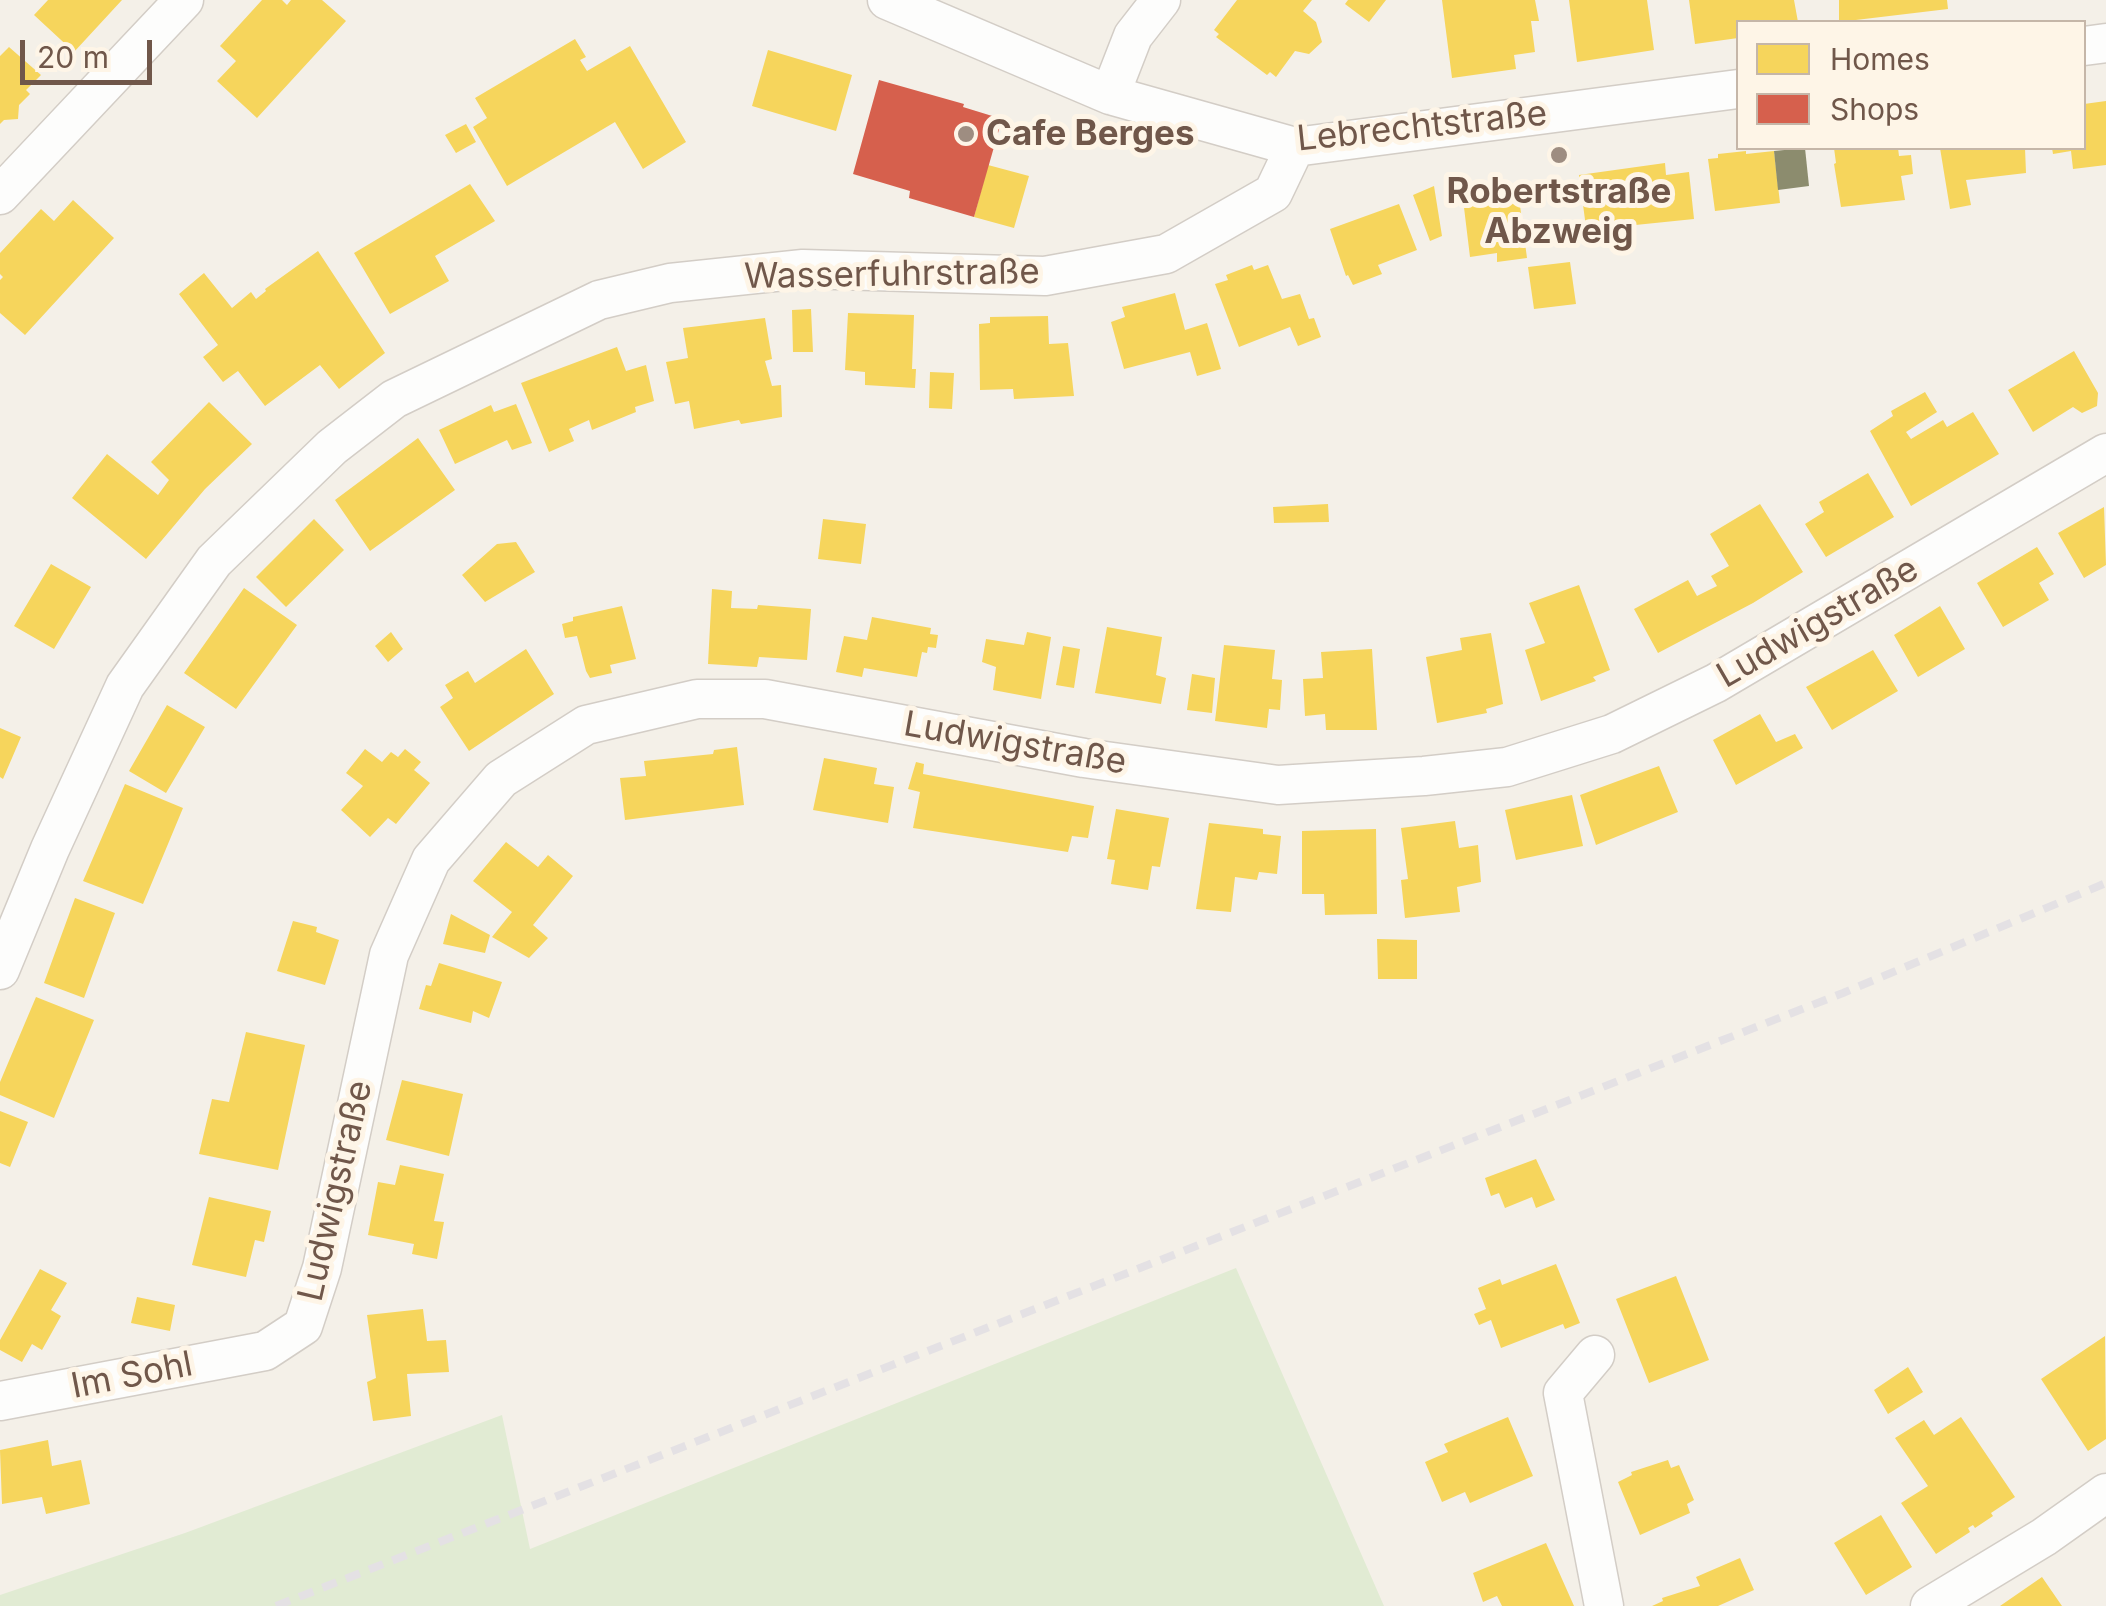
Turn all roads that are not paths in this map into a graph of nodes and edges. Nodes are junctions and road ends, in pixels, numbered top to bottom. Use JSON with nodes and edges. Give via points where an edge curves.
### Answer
{"nodes":[{"id":1,"x":184,"y":0,"type":"edge"},
{"id":2,"x":888,"y":0,"type":"edge"},
{"id":3,"x":1161,"y":0,"type":"edge"},
{"id":4,"x":1736,"y":89,"type":"edge"},
{"id":5,"x":1110,"y":95,"type":"junction"},
{"id":6,"x":1295,"y":147,"type":"junction"},
{"id":7,"x":0,"y":195,"type":"edge"},
{"id":8,"x":2106,"y":453,"type":"edge"},
{"id":9,"x":0,"y":970,"type":"edge"},
{"id":10,"x":265,"y":1351,"type":"joint"},
{"id":11,"x":1595,"y":1355,"type":"dead end"},
{"id":12,"x":0,"y":1401,"type":"edge"},
{"id":13,"x":2106,"y":1493,"type":"edge"},
{"id":14,"x":1604,"y":1606,"type":"edge"},
{"id":15,"x":1930,"y":1606,"type":"edge"}],
"edges":[{"from":1,"to":7,"type":"street"},
{"from":2,"to":5,"type":"street","name":"Lebrechtstraße"},
{"from":3,"to":5,"type":"street","via":[[1132,36]]},
{"from":4,"to":6,"type":"street","name":"Lebrechtstraße"},
{"from":5,"to":6,"type":"street","name":"Lebrechtstraße"},
{"from":6,"to":9,"type":"street","name":"Wasserfuhrstraße","via":[[1272,194],[1166,254],[1045,276],[803,269],[670,284],[599,300],[394,399],[332,447],[214,560],[124,686]]},
{"from":8,"to":10,"type":"street","name":"Ludwigstraße","via":[[1716,683],[1612,734],[1507,766],[1278,785],[1084,758],[765,698],[697,699],[586,725],[501,779],[431,860],[389,955],[322,1268],[303,1326]]},
{"from":10,"to":12,"type":"street","name":"Im Sohl"},
{"from":11,"to":14,"type":"street","via":[[1563,1393]]},
{"from":13,"to":15,"type":"street"}]}
